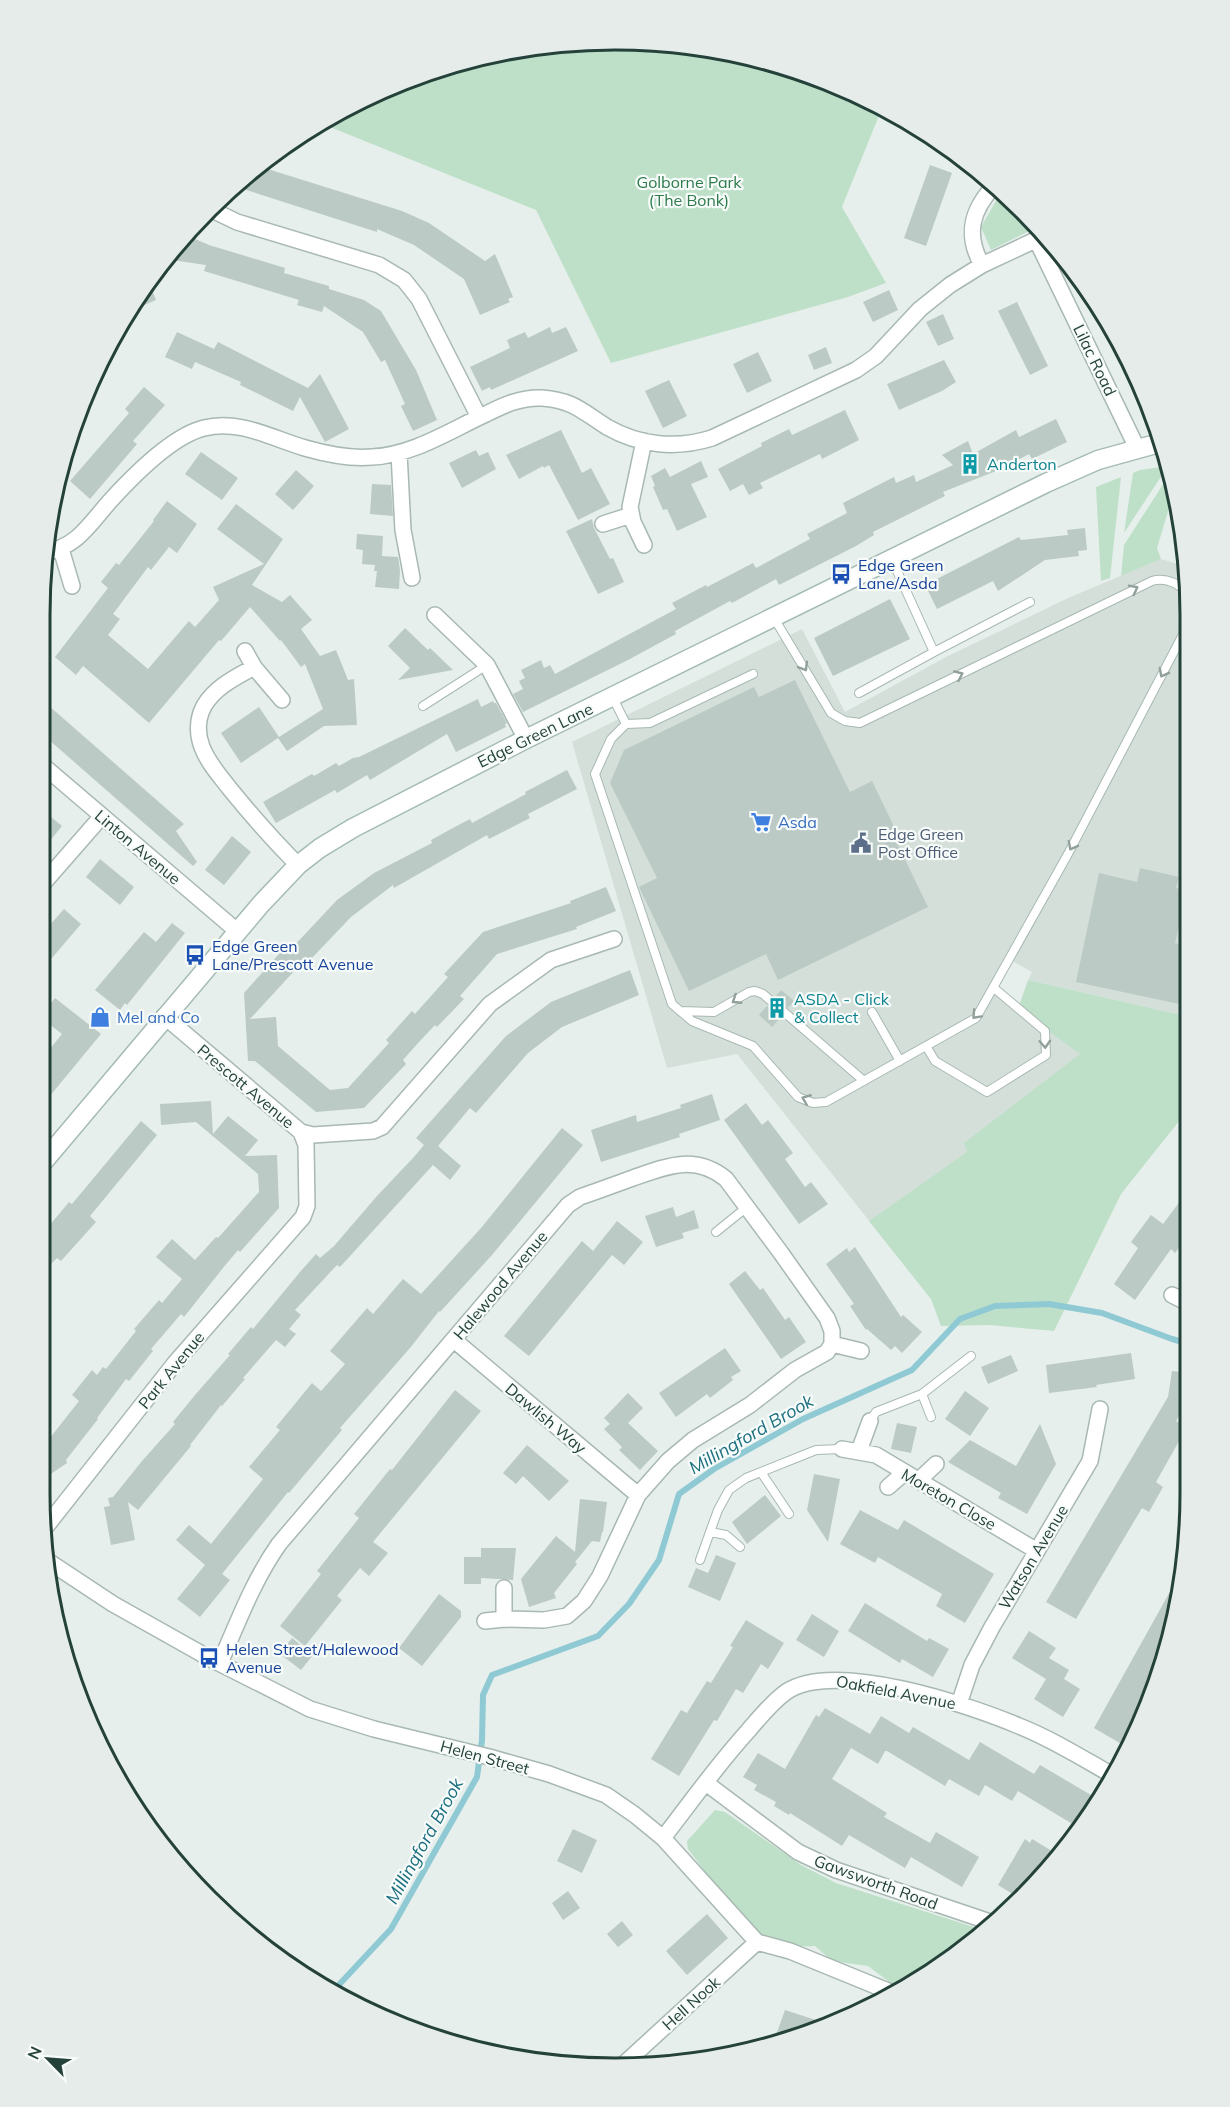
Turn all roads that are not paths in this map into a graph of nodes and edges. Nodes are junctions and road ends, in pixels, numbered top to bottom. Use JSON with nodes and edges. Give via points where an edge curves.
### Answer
{"nodes":[{"id":1,"x":990,"y":192,"type":"edge"},
{"id":2,"x":218,"y":213,"type":"edge"},
{"id":3,"x":1037,"y":239,"type":"edge"},
{"id":4,"x":1044,"y":247,"type":"edge"},
{"id":5,"x":982,"y":265,"type":"junction"},
{"id":6,"x":479,"y":417,"type":"junction"},
{"id":7,"x":644,"y":441,"type":"junction"},
{"id":8,"x":1153,"y":444,"type":"edge"},
{"id":9,"x":1137,"y":448,"type":"junction"},
{"id":10,"x":399,"y":453,"type":"junction"},
{"id":11,"x":631,"y":515,"type":"junction"},
{"id":12,"x":603,"y":524,"type":"dead end"},
{"id":13,"x":644,"y":545,"type":"dead end"},
{"id":14,"x":53,"y":550,"type":"edge"},
{"id":15,"x":891,"y":559,"type":"junction"},
{"id":16,"x":412,"y":578,"type":"dead end"},
{"id":17,"x":72,"y":586,"type":"dead end"},
{"id":18,"x":1179,"y":587,"type":"edge"},
{"id":19,"x":1030,"y":602,"type":"dead end"},
{"id":20,"x":435,"y":615,"type":"dead end"},
{"id":21,"x":774,"y":617,"type":"junction"},
{"id":22,"x":1180,"y":640,"type":"edge"},
{"id":23,"x":245,"y":651,"type":"dead end"},
{"id":24,"x":934,"y":652,"type":"junction"},
{"id":25,"x":488,"y":665,"type":"junction"},
{"id":26,"x":254,"y":667,"type":"junction"},
{"id":27,"x":753,"y":674,"type":"dead end"},
{"id":28,"x":859,"y":693,"type":"dead end"},
{"id":29,"x":612,"y":697,"type":"junction"},
{"id":30,"x":282,"y":700,"type":"dead end"},
{"id":31,"x":423,"y":706,"type":"dead end"},
{"id":32,"x":627,"y":724,"type":"junction"},
{"id":33,"x":526,"y":738,"type":"junction"},
{"id":34,"x":50,"y":772,"type":"edge"},
{"id":35,"x":102,"y":816,"type":"junction"},
{"id":36,"x":298,"y":866,"type":"junction"},
{"id":37,"x":50,"y":876,"type":"edge"},
{"id":38,"x":237,"y":931,"type":"junction"},
{"id":39,"x":614,"y":939,"type":"dead end"},
{"id":40,"x":994,"y":988,"type":"junction"},
{"id":41,"x":680,"y":1011,"type":"junction"},
{"id":42,"x":872,"y":1012,"type":"dead end"},
{"id":43,"x":164,"y":1016,"type":"junction"},
{"id":44,"x":926,"y":1046,"type":"junction"},
{"id":45,"x":900,"y":1061,"type":"junction"},
{"id":46,"x":864,"y":1081,"type":"junction"},
{"id":47,"x":301,"y":1132,"type":"junction"},
{"id":48,"x":50,"y":1154,"type":"edge"},
{"id":49,"x":747,"y":1207,"type":"junction"},
{"id":50,"x":303,"y":1217,"type":"joint"},
{"id":51,"x":716,"y":1232,"type":"dead end"},
{"id":52,"x":1172,"y":1295,"type":"dead end"},
{"id":53,"x":1180,"y":1299,"type":"edge"},
{"id":54,"x":454,"y":1340,"type":"junction"},
{"id":55,"x":832,"y":1344,"type":"junction"},
{"id":56,"x":861,"y":1351,"type":"dead end"},
{"id":57,"x":971,"y":1356,"type":"dead end"},
{"id":58,"x":922,"y":1394,"type":"junction"},
{"id":59,"x":1100,"y":1409,"type":"dead end"},
{"id":60,"x":931,"y":1417,"type":"dead end"},
{"id":61,"x":870,"y":1422,"type":"joint"},
{"id":62,"x":842,"y":1449,"type":"joint"},
{"id":63,"x":859,"y":1451,"type":"junction"},
{"id":64,"x":936,"y":1464,"type":"dead end"},
{"id":65,"x":761,"y":1472,"type":"junction"},
{"id":66,"x":904,"y":1473,"type":"junction"},
{"id":67,"x":919,"y":1480,"type":"junction"},
{"id":68,"x":888,"y":1487,"type":"dead end"},
{"id":69,"x":639,"y":1495,"type":"junction"},
{"id":70,"x":789,"y":1514,"type":"dead end"},
{"id":71,"x":51,"y":1521,"type":"edge"},
{"id":72,"x":710,"y":1532,"type":"junction"},
{"id":73,"x":740,"y":1547,"type":"dead end"},
{"id":74,"x":1037,"y":1551,"type":"junction"},
{"id":75,"x":700,"y":1560,"type":"dead end"},
{"id":76,"x":54,"y":1565,"type":"edge"},
{"id":77,"x":504,"y":1588,"type":"dead end"},
{"id":78,"x":504,"y":1619,"type":"junction"},
{"id":79,"x":485,"y":1621,"type":"dead end"},
{"id":80,"x":220,"y":1663,"type":"junction"},
{"id":81,"x":959,"y":1704,"type":"junction"},
{"id":82,"x":1107,"y":1772,"type":"edge"},
{"id":83,"x":706,"y":1783,"type":"junction"},
{"id":84,"x":663,"y":1838,"type":"junction"},
{"id":85,"x":984,"y":1920,"type":"edge"},
{"id":86,"x":757,"y":1942,"type":"junction"},
{"id":87,"x":884,"y":1989,"type":"edge"},
{"id":88,"x":632,"y":2057,"type":"edge"}],
"edges":[{"from":1,"to":5,"type":"street","via":[[981,203],[972,229],[972,241]]},
{"from":2,"to":6,"type":"street","via":[[379,265],[404,280],[419,299]]},
{"from":3,"to":5,"type":"street"},
{"from":4,"to":9,"type":"street","name":"Lilac Road"},
{"from":5,"to":7,"type":"street","via":[[920,309],[876,356],[856,370],[695,444],[672,446]]},
{"from":6,"to":7,"type":"street","via":[[511,402],[541,398],[573,404],[607,427]]},
{"from":6,"to":10,"type":"street"},
{"from":7,"to":11,"type":"street"},
{"from":8,"to":9,"type":"street","name":"Edge Green Lane"},
{"from":9,"to":15,"type":"street","name":"Edge Green Lane","via":[[1046,483]]},
{"from":10,"to":14,"type":"street","via":[[370,458],[344,456],[237,426],[203,428],[148,463],[80,537]]},
{"from":10,"to":16,"type":"street","via":[[403,530]]},
{"from":11,"to":12,"type":"street"},
{"from":11,"to":13,"type":"street"},
{"from":14,"to":17,"type":"street"},
{"from":15,"to":21,"type":"street","name":"Edge Green Lane"},
{"from":15,"to":24,"type":"lane"},
{"from":21,"to":18,"type":"lane","one_way":true,"via":[[831,713],[860,723],[1143,584],[1160,579]]},
{"from":19,"to":24,"type":"lane"},
{"from":20,"to":25,"type":"street"},
{"from":21,"to":29,"type":"street","name":"Edge Green Lane"},
{"from":22,"to":40,"type":"lane","one_way":true},
{"from":23,"to":26,"type":"street"},
{"from":24,"to":28,"type":"lane"},
{"from":25,"to":31,"type":"lane"},
{"from":25,"to":33,"type":"street"},
{"from":26,"to":30,"type":"street"},
{"from":26,"to":36,"type":"street","via":[[213,694],[203,708],[199,737],[210,764],[226,785]]},
{"from":27,"to":32,"type":"lane","via":[[650,723]]},
{"from":29,"to":32,"type":"lane"},
{"from":29,"to":33,"type":"street","name":"Edge Green Lane"},
{"from":32,"to":41,"type":"lane","via":[[610,739],[595,774],[672,1004]]},
{"from":33,"to":36,"type":"street","name":"Edge Green Lane","via":[[353,828]]},
{"from":34,"to":35,"type":"street","name":"Linton Avenue"},
{"from":35,"to":37,"type":"street"},
{"from":35,"to":38,"type":"street","name":"Linton Avenue"},
{"from":36,"to":38,"type":"street","name":"Edge Green Lane"},
{"from":38,"to":43,"type":"street","name":"Edge Green Lane"},
{"from":39,"to":47,"type":"street","name":"Prescott Avenue","via":[[551,960],[490,1004],[382,1127],[313,1135]]},
{"from":40,"to":44,"type":"lane","one_way":true,"via":[[976,1018]]},
{"from":40,"to":44,"type":"lane","one_way":true,"via":[[1045,1031],[1046,1056],[987,1092],[935,1060]]},
{"from":46,"to":41,"type":"lane","one_way":true,"via":[[826,1102],[813,1103],[798,1097],[753,1046],[692,1021]]},
{"from":46,"to":41,"type":"lane","one_way":true,"via":[[756,991],[714,1012]]},
{"from":42,"to":45,"type":"lane"},
{"from":43,"to":47,"type":"street","name":"Prescott Avenue"},
{"from":43,"to":48,"type":"street","name":"Edge Green Lane"},
{"from":44,"to":45,"type":"lane"},
{"from":45,"to":46,"type":"lane"},
{"from":47,"to":50,"type":"street","name":"Prescott Avenue","via":[[306,1145],[307,1206]]},
{"from":49,"to":51,"type":"lane"},
{"from":49,"to":54,"type":"street","name":"Halewood Avenue","via":[[717,1172],[691,1164],[667,1166],[580,1197],[568,1206]]},
{"from":49,"to":55,"type":"street","name":"Halewood Avenue","via":[[827,1318]]},
{"from":50,"to":71,"type":"street","name":"Park Avenue","via":[[175,1363]]},
{"from":52,"to":53,"type":"street"},
{"from":54,"to":69,"type":"street","name":"Dawlish Way"},
{"from":54,"to":80,"type":"street","name":"Halewood Avenue","via":[[272,1554],[251,1589]]},
{"from":55,"to":56,"type":"street"},
{"from":55,"to":69,"type":"street","via":[[827,1352],[693,1440],[668,1461]]},
{"from":57,"to":58,"type":"lane"},
{"from":58,"to":60,"type":"lane"},
{"from":58,"to":61,"type":"lane","via":[[876,1412]]},
{"from":59,"to":74,"type":"street","name":"Watson Avenue","via":[[1090,1461]]},
{"from":61,"to":63,"type":"street"},
{"from":62,"to":63,"type":"street","name":"Moreton Close"},
{"from":62,"to":65,"type":"lane","via":[[816,1450]]},
{"from":63,"to":66,"type":"street","name":"Moreton Close","via":[[876,1455]]},
{"from":64,"to":67,"type":"street"},
{"from":65,"to":70,"type":"lane"},
{"from":65,"to":72,"type":"lane","via":[[729,1490]]},
{"from":66,"to":67,"type":"street","name":"Moreton Close"},
{"from":66,"to":68,"type":"street"},
{"from":67,"to":74,"type":"street","name":"Moreton Close"},
{"from":69,"to":78,"type":"street","via":[[600,1576],[567,1616]]},
{"from":72,"to":73,"type":"lane","via":[[726,1535]]},
{"from":72,"to":75,"type":"lane"},
{"from":74,"to":81,"type":"street","name":"Watson Avenue","via":[[972,1665]]},
{"from":76,"to":80,"type":"street","name":"Helen Street","via":[[113,1604]]},
{"from":77,"to":78,"type":"street"},
{"from":78,"to":79,"type":"street"},
{"from":80,"to":84,"type":"street","name":"Helen Street","via":[[310,1709],[549,1774],[606,1796]]},
{"from":81,"to":82,"type":"street","name":"Oakfield Avenue","via":[[1021,1726]]},
{"from":81,"to":83,"type":"street","name":"Oakfield Avenue","via":[[848,1681],[806,1683],[788,1691],[769,1707]]},
{"from":83,"to":84,"type":"street","name":"Oakfield Avenue"},
{"from":83,"to":85,"type":"street","name":"Gawsworth Road","via":[[798,1852],[836,1870]]},
{"from":84,"to":86,"type":"street","name":"Helen Street"},
{"from":86,"to":87,"type":"street","via":[[790,1951]]},
{"from":86,"to":88,"type":"street","name":"Hell Nook"}]}
